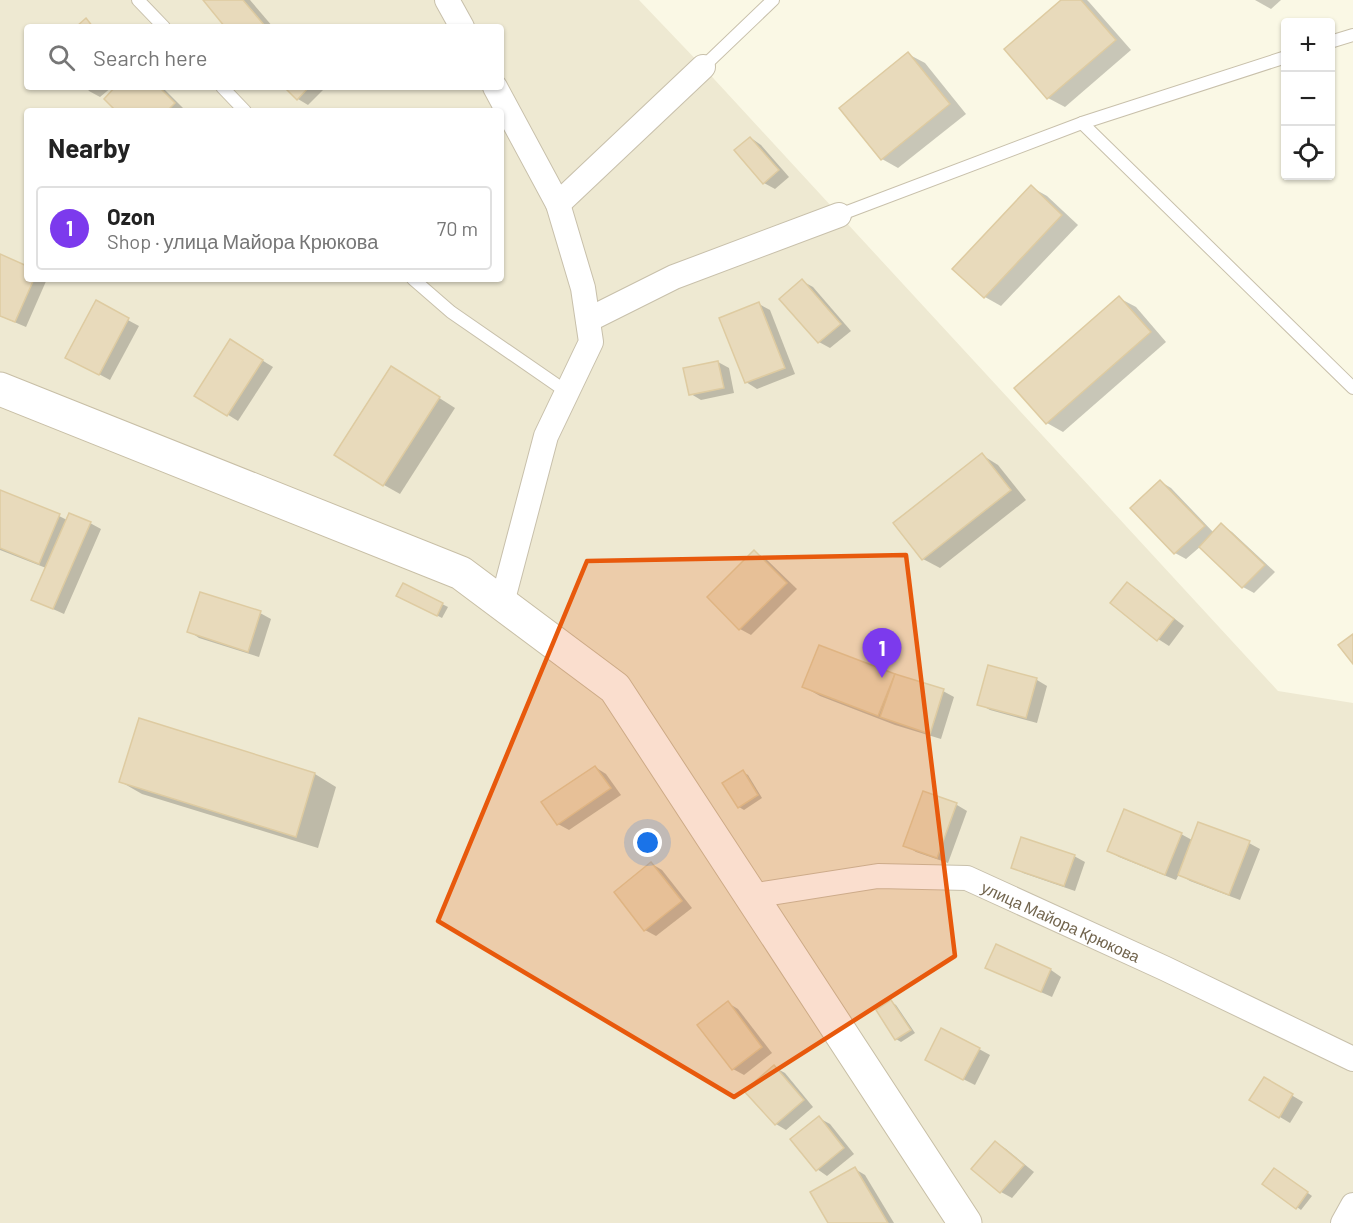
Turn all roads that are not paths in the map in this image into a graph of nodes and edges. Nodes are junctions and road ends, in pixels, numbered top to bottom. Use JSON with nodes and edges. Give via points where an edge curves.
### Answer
{"nodes":[{"id":1,"x":138,"y":0,"type":"edge"},
{"id":2,"x":447,"y":0,"type":"edge"},
{"id":3,"x":772,"y":0,"type":"edge"},
{"id":4,"x":161,"y":24,"type":"edge"},
{"id":5,"x":460,"y":24,"type":"edge"},
{"id":6,"x":1353,"y":34,"type":"edge"},
{"id":7,"x":1335,"y":40,"type":"edge"},
{"id":8,"x":1281,"y":59,"type":"edge"},
{"id":9,"x":703,"y":67,"type":"joint"},
{"id":10,"x":225,"y":90,"type":"edge"},
{"id":11,"x":497,"y":90,"type":"edge"},
{"id":12,"x":242,"y":108,"type":"edge"},
{"id":13,"x":1082,"y":123,"type":"junction"},
{"id":14,"x":558,"y":204,"type":"junction"},
{"id":15,"x":839,"y":215,"type":"joint"},
{"id":16,"x":416,"y":282,"type":"edge"},
{"id":17,"x":588,"y":320,"type":"junction"},
{"id":18,"x":1353,"y":388,"type":"edge"},
{"id":19,"x":0,"y":389,"type":"edge"},
{"id":20,"x":567,"y":392,"type":"junction"},
{"id":21,"x":502,"y":603,"type":"junction"},
{"id":22,"x":751,"y":896,"type":"junction"},
{"id":23,"x":1353,"y":1059,"type":"edge"},
{"id":24,"x":1353,"y":1205,"type":"edge"},
{"id":25,"x":965,"y":1223,"type":"edge"},
{"id":26,"x":1343,"y":1223,"type":"edge"}],
"edges":[{"from":1,"to":4,"type":"lane"},
{"from":2,"to":5,"type":"street"},
{"from":3,"to":9,"type":"lane"},
{"from":6,"to":7,"type":"lane"},
{"from":8,"to":13,"type":"lane"},
{"from":9,"to":14,"type":"street"},
{"from":10,"to":12,"type":"lane"},
{"from":11,"to":14,"type":"street"},
{"from":13,"to":15,"type":"lane"},
{"from":13,"to":18,"type":"lane"},
{"from":14,"to":17,"type":"street","via":[[583,288]]},
{"from":15,"to":17,"type":"street","via":[[674,277]]},
{"from":16,"to":20,"type":"lane","via":[[451,312]]},
{"from":17,"to":20,"type":"street","via":[[591,342]]},
{"from":19,"to":21,"type":"main road","via":[[461,573]]},
{"from":20,"to":21,"type":"street","via":[[546,436]]},
{"from":21,"to":22,"type":"main road","via":[[615,688]]},
{"from":22,"to":23,"type":"street","name":"улица Майора Крюкова","via":[[878,876],[967,878]]},
{"from":22,"to":25,"type":"main road"},
{"from":24,"to":26,"type":"street"}]}
